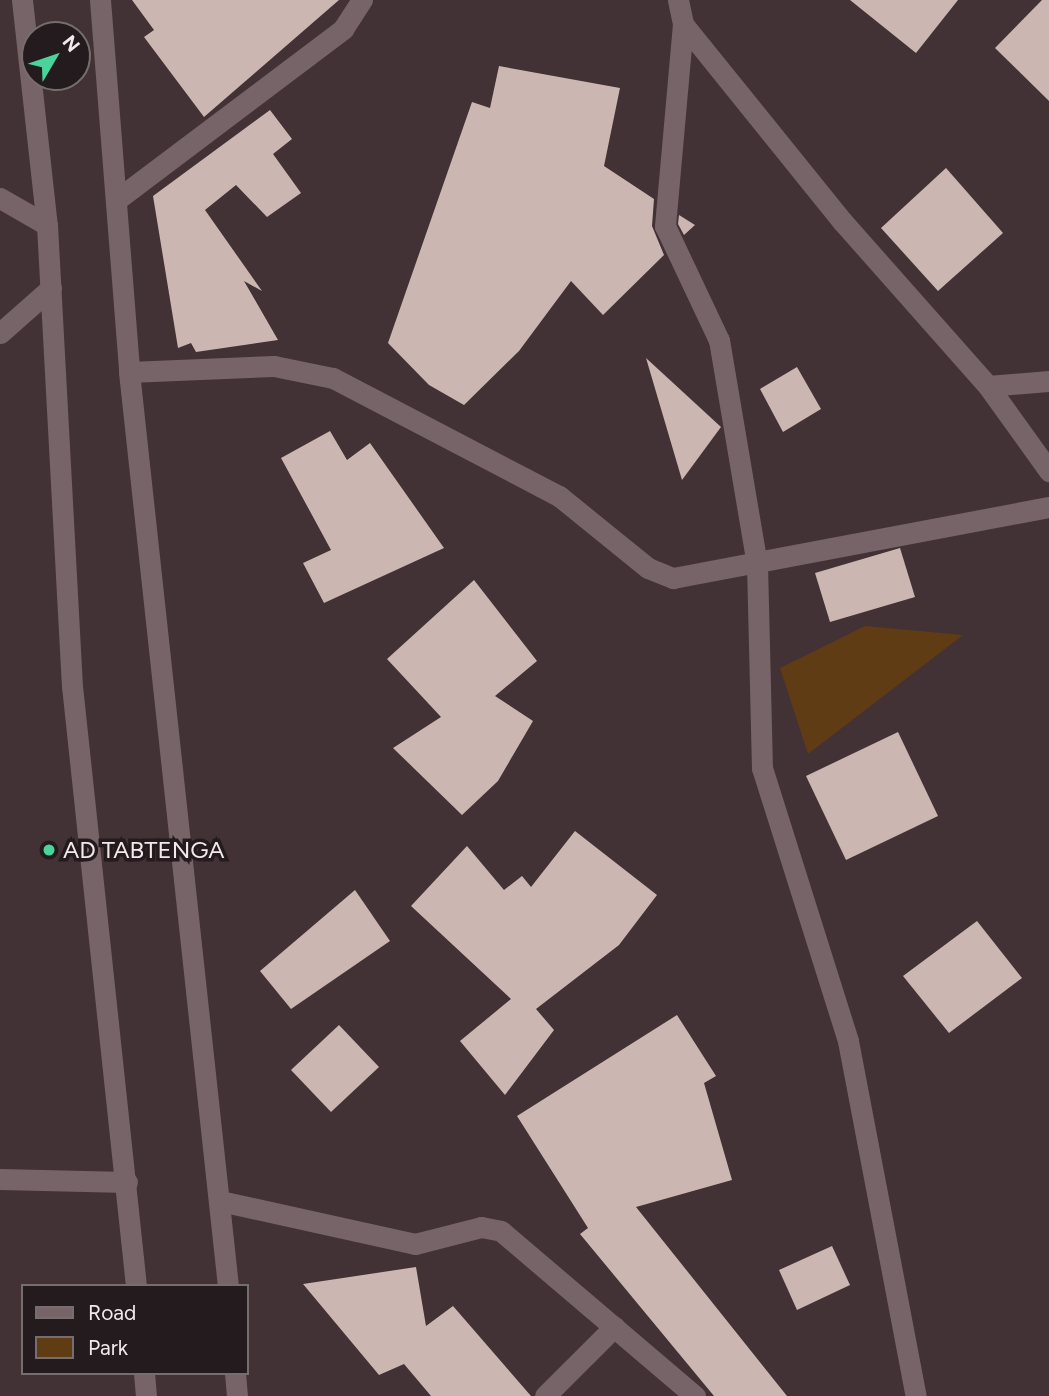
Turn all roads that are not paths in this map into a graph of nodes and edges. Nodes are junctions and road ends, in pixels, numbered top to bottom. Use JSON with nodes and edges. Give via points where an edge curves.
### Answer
{"nodes":[{"id":1,"x":22,"y":0,"type":"edge"},
{"id":2,"x":100,"y":0,"type":"edge"},
{"id":3,"x":362,"y":0,"type":"edge"},
{"id":4,"x":678,"y":0,"type":"edge"},
{"id":5,"x":682,"y":24,"type":"junction"},
{"id":6,"x":0,"y":198,"type":"edge"},
{"id":7,"x":119,"y":198,"type":"junction"},
{"id":8,"x":47,"y":225,"type":"junction"},
{"id":9,"x":51,"y":288,"type":"junction"},
{"id":10,"x":0,"y":332,"type":"edge"},
{"id":11,"x":129,"y":372,"type":"junction"},
{"id":12,"x":1049,"y":381,"type":"edge"},
{"id":13,"x":988,"y":386,"type":"junction"},
{"id":14,"x":1049,"y":471,"type":"edge"},
{"id":15,"x":1049,"y":507,"type":"edge"},
{"id":16,"x":757,"y":564,"type":"junction"},
{"id":17,"x":0,"y":1179,"type":"edge"},
{"id":18,"x":127,"y":1182,"type":"junction"},
{"id":19,"x":220,"y":1201,"type":"junction"},
{"id":20,"x":136,"y":1284,"type":"edge"},
{"id":21,"x":228,"y":1284,"type":"edge"},
{"id":22,"x":614,"y":1326,"type":"junction"},
{"id":23,"x":144,"y":1375,"type":"edge"},
{"id":24,"x":235,"y":1375,"type":"edge"},
{"id":25,"x":146,"y":1396,"type":"edge"},
{"id":26,"x":237,"y":1396,"type":"edge"},
{"id":27,"x":545,"y":1396,"type":"edge"},
{"id":28,"x":695,"y":1396,"type":"edge"},
{"id":29,"x":916,"y":1396,"type":"edge"}],
"edges":[{"from":1,"to":8,"type":"street"},
{"from":2,"to":7,"type":"street"},
{"from":3,"to":7,"type":"street","via":[[343,29]]},
{"from":4,"to":5,"type":"street"},
{"from":5,"to":13,"type":"street","via":[[842,221]]},
{"from":5,"to":16,"type":"street","via":[[663,215],[719,340]]},
{"from":6,"to":8,"type":"street"},
{"from":7,"to":11,"type":"street"},
{"from":8,"to":9,"type":"street"},
{"from":9,"to":10,"type":"street"},
{"from":9,"to":18,"type":"street","via":[[72,686]]},
{"from":11,"to":16,"type":"street","via":[[306,370],[559,496],[661,575]]},
{"from":11,"to":19,"type":"street"},
{"from":12,"to":13,"type":"street"},
{"from":13,"to":14,"type":"street"},
{"from":15,"to":16,"type":"street"},
{"from":16,"to":29,"type":"street","via":[[762,768],[848,1041]]},
{"from":17,"to":18,"type":"street"},
{"from":18,"to":20,"type":"street"},
{"from":19,"to":21,"type":"street"},
{"from":19,"to":22,"type":"street","via":[[415,1244],[491,1228]]},
{"from":22,"to":27,"type":"street"},
{"from":22,"to":28,"type":"street"},
{"from":23,"to":25,"type":"street"},
{"from":24,"to":26,"type":"street"}]}
